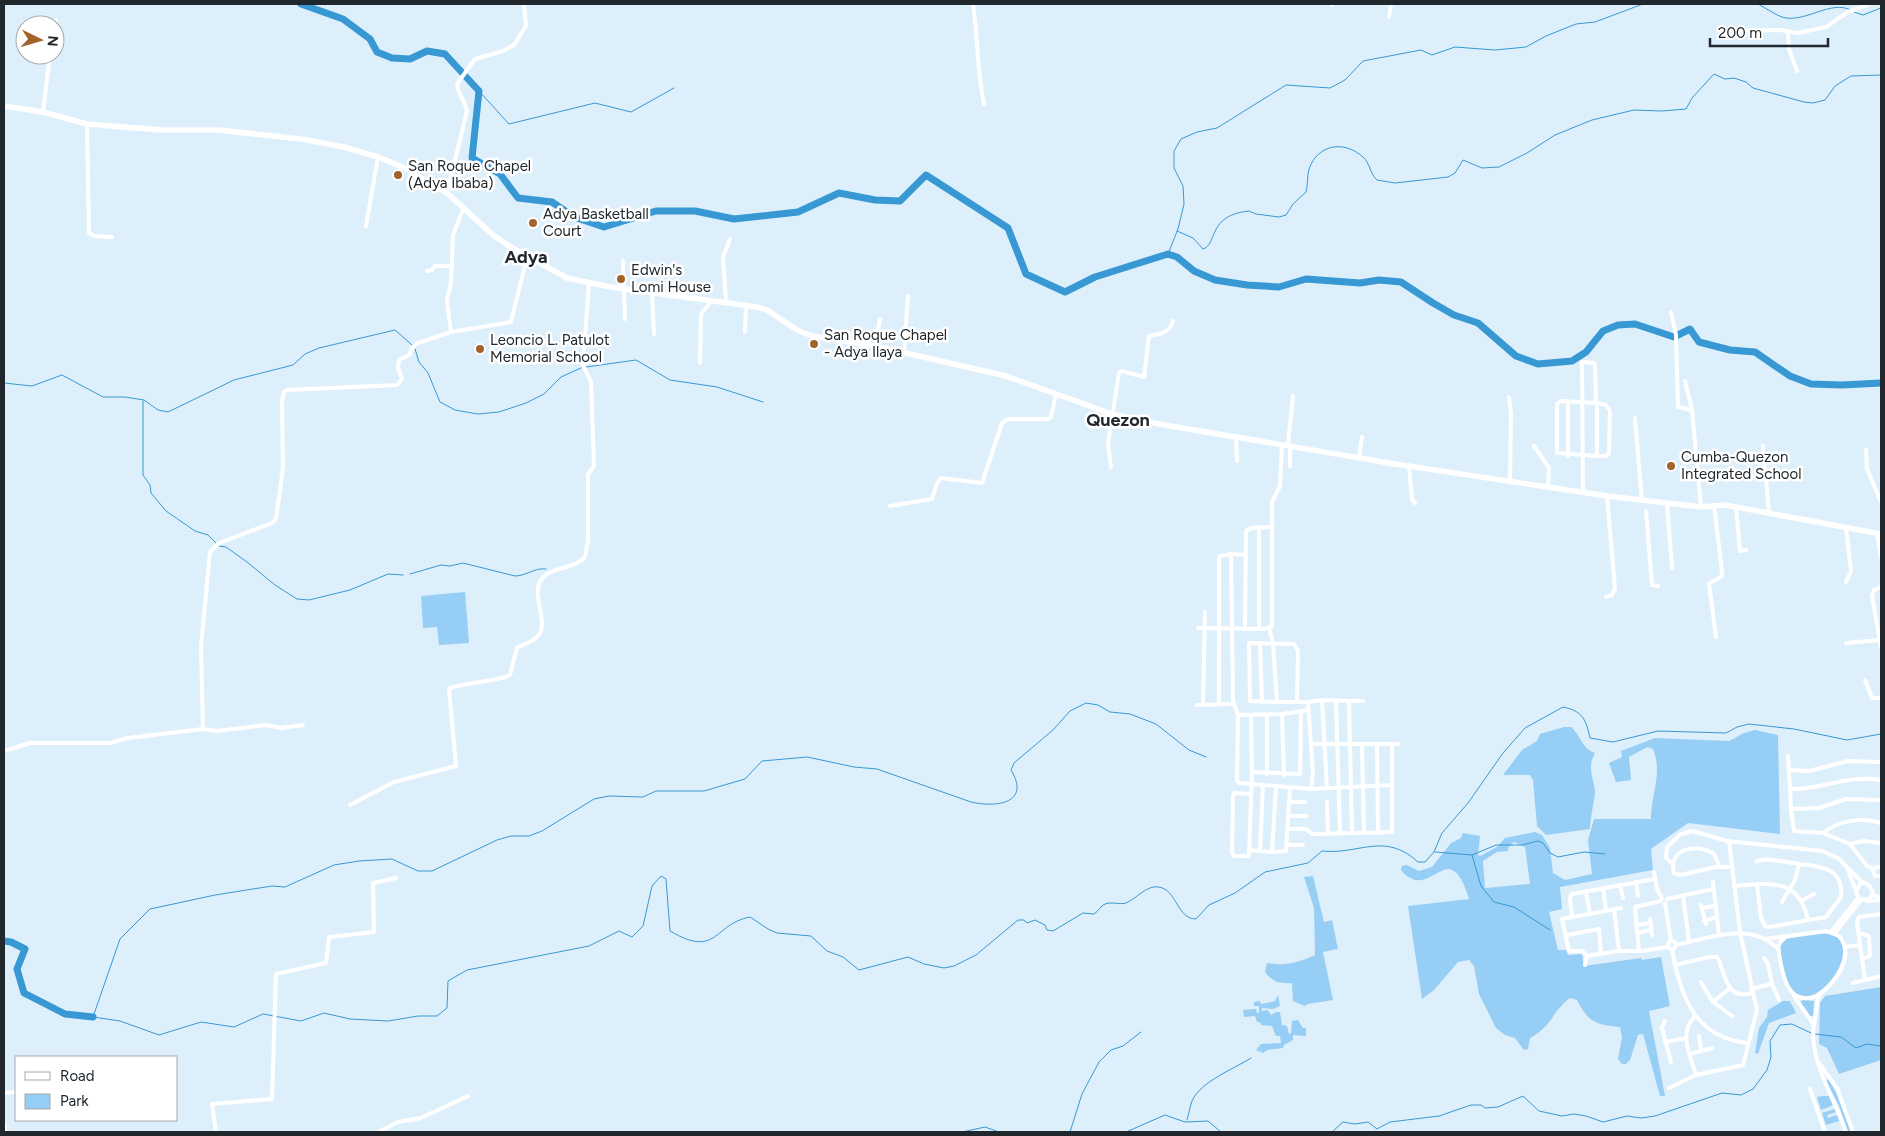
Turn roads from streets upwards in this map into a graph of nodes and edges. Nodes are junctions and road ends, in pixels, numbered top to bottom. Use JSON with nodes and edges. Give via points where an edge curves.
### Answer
{"nodes":[{"id":1,"x":524,"y":4,"type":"edge"},
{"id":2,"x":973,"y":4,"type":"edge"},
{"id":3,"x":1391,"y":4,"type":"edge"},
{"id":4,"x":1870,"y":4,"type":"edge"},
{"id":5,"x":1389,"y":17,"type":"dead end"},
{"id":6,"x":1733,"y":31,"type":"dead end"},
{"id":7,"x":1788,"y":32,"type":"junction"},
{"id":8,"x":49,"y":65,"type":"edge"},
{"id":9,"x":1797,"y":71,"type":"dead end"},
{"id":10,"x":984,"y":104,"type":"dead end"},
{"id":11,"x":4,"y":106,"type":"edge"},
{"id":12,"x":43,"y":112,"type":"junction"},
{"id":13,"x":87,"y":124,"type":"junction"},
{"id":14,"x":378,"y":157,"type":"junction"},
{"id":15,"x":447,"y":192,"type":"junction"},
{"id":16,"x":464,"y":207,"type":"junction"},
{"id":17,"x":366,"y":226,"type":"dead end"},
{"id":18,"x":112,"y":237,"type":"dead end"},
{"id":19,"x":730,"y":239,"type":"dead end"},
{"id":20,"x":527,"y":257,"type":"junction"},
{"id":21,"x":623,"y":261,"type":"dead end"},
{"id":22,"x":450,"y":266,"type":"junction"},
{"id":23,"x":427,"y":271,"type":"dead end"},
{"id":24,"x":588,"y":284,"type":"junction"},
{"id":25,"x":624,"y":289,"type":"junction"},
{"id":26,"x":652,"y":292,"type":"junction"},
{"id":27,"x":908,"y":296,"type":"dead end"},
{"id":28,"x":712,"y":300,"type":"junction"},
{"id":29,"x":726,"y":302,"type":"junction"},
{"id":30,"x":746,"y":304,"type":"junction"},
{"id":31,"x":1671,"y":312,"type":"dead end"},
{"id":32,"x":625,"y":319,"type":"dead end"},
{"id":33,"x":880,"y":319,"type":"dead end"},
{"id":34,"x":1173,"y":321,"type":"dead end"},
{"id":35,"x":451,"y":332,"type":"junction"},
{"id":36,"x":745,"y":332,"type":"dead end"},
{"id":37,"x":654,"y":334,"type":"dead end"},
{"id":38,"x":875,"y":346,"type":"junction"},
{"id":39,"x":904,"y":352,"type":"junction"},
{"id":40,"x":700,"y":363,"type":"dead end"},
{"id":41,"x":1685,"y":381,"type":"dead end"},
{"id":42,"x":1056,"y":394,"type":"junction"},
{"id":43,"x":1293,"y":396,"type":"dead end"},
{"id":44,"x":1509,"y":397,"type":"dead end"},
{"id":45,"x":1568,"y":402,"type":"junction"},
{"id":46,"x":1581,"y":403,"type":"junction"},
{"id":47,"x":1597,"y":403,"type":"junction"},
{"id":48,"x":1692,"y":410,"type":"junction"},
{"id":49,"x":1112,"y":414,"type":"junction"},
{"id":50,"x":1636,"y":418,"type":"dead end"},
{"id":51,"x":1236,"y":436,"type":"junction"},
{"id":52,"x":1362,"y":437,"type":"dead end"},
{"id":53,"x":1287,"y":444,"type":"junction"},
{"id":54,"x":1534,"y":446,"type":"dead end"},
{"id":55,"x":1763,"y":446,"type":"dead end"},
{"id":56,"x":1866,"y":450,"type":"dead end"},
{"id":57,"x":1568,"y":456,"type":"junction"},
{"id":58,"x":1582,"y":456,"type":"junction"},
{"id":59,"x":1597,"y":456,"type":"junction"},
{"id":60,"x":1359,"y":457,"type":"junction"},
{"id":61,"x":1237,"y":461,"type":"dead end"},
{"id":62,"x":1290,"y":466,"type":"dead end"},
{"id":63,"x":1409,"y":466,"type":"junction"},
{"id":64,"x":1111,"y":467,"type":"dead end"},
{"id":65,"x":1510,"y":481,"type":"junction"},
{"id":66,"x":1548,"y":487,"type":"junction"},
{"id":67,"x":1583,"y":492,"type":"junction"},
{"id":68,"x":1607,"y":496,"type":"junction"},
{"id":69,"x":1644,"y":502,"type":"junction"},
{"id":70,"x":1881,"y":502,"type":"edge"},
{"id":71,"x":1415,"y":503,"type":"dead end"},
{"id":72,"x":1667,"y":503,"type":"junction"},
{"id":73,"x":1714,"y":504,"type":"junction"},
{"id":74,"x":890,"y":506,"type":"dead end"},
{"id":75,"x":1736,"y":506,"type":"junction"},
{"id":76,"x":1701,"y":507,"type":"junction"},
{"id":77,"x":1646,"y":511,"type":"dead end"},
{"id":78,"x":1768,"y":512,"type":"junction"},
{"id":79,"x":1259,"y":527,"type":"junction"},
{"id":80,"x":1272,"y":527,"type":"junction"},
{"id":81,"x":1846,"y":527,"type":"junction"},
{"id":82,"x":1879,"y":533,"type":"edge"},
{"id":83,"x":1746,"y":550,"type":"dead end"},
{"id":84,"x":1232,"y":554,"type":"junction"},
{"id":85,"x":1246,"y":555,"type":"junction"},
{"id":86,"x":1881,"y":557,"type":"edge"},
{"id":87,"x":1672,"y":568,"type":"dead end"},
{"id":88,"x":1846,"y":582,"type":"dead end"},
{"id":89,"x":1658,"y":586,"type":"dead end"},
{"id":90,"x":1881,"y":587,"type":"edge"},
{"id":91,"x":1606,"y":597,"type":"dead end"},
{"id":92,"x":1205,"y":612,"type":"dead end"},
{"id":93,"x":1220,"y":626,"type":"junction"},
{"id":94,"x":1233,"y":627,"type":"junction"},
{"id":95,"x":1245,"y":627,"type":"junction"},
{"id":96,"x":1198,"y":628,"type":"dead end"},
{"id":97,"x":1204,"y":628,"type":"junction"},
{"id":98,"x":1259,"y":628,"type":"junction"},
{"id":99,"x":1269,"y":628,"type":"junction"},
{"id":100,"x":1716,"y":637,"type":"dead end"},
{"id":101,"x":1198,"y":640,"type":"dead end"},
{"id":102,"x":1204,"y":640,"type":"junction"},
{"id":103,"x":1880,"y":640,"type":"junction"},
{"id":104,"x":1260,"y":643,"type":"junction"},
{"id":105,"x":1846,"y":643,"type":"dead end"},
{"id":106,"x":1273,"y":644,"type":"junction"},
{"id":107,"x":1881,"y":647,"type":"edge"},
{"id":108,"x":1197,"y":652,"type":"dead end"},
{"id":109,"x":1204,"y":652,"type":"junction"},
{"id":110,"x":1198,"y":665,"type":"dead end"},
{"id":111,"x":1203,"y":665,"type":"junction"},
{"id":112,"x":1197,"y":680,"type":"dead end"},
{"id":113,"x":1203,"y":680,"type":"junction"},
{"id":114,"x":1865,"y":680,"type":"dead end"},
{"id":115,"x":1197,"y":692,"type":"dead end"},
{"id":116,"x":1203,"y":692,"type":"junction"},
{"id":117,"x":1881,"y":698,"type":"edge"},
{"id":118,"x":1322,"y":700,"type":"junction"},
{"id":119,"x":1336,"y":700,"type":"junction"},
{"id":120,"x":1349,"y":700,"type":"junction"},
{"id":121,"x":1297,"y":701,"type":"junction"},
{"id":122,"x":1363,"y":701,"type":"dead end"},
{"id":123,"x":1262,"y":702,"type":"junction"},
{"id":124,"x":1277,"y":702,"type":"junction"},
{"id":125,"x":1308,"y":702,"type":"junction"},
{"id":126,"x":1219,"y":704,"type":"junction"},
{"id":127,"x":1234,"y":704,"type":"junction"},
{"id":128,"x":1197,"y":705,"type":"dead end"},
{"id":129,"x":1203,"y":705,"type":"junction"},
{"id":130,"x":1309,"y":710,"type":"junction"},
{"id":131,"x":1301,"y":713,"type":"junction"},
{"id":132,"x":1282,"y":714,"type":"junction"},
{"id":133,"x":1238,"y":715,"type":"junction"},
{"id":134,"x":1267,"y":715,"type":"junction"},
{"id":135,"x":1251,"y":716,"type":"junction"},
{"id":136,"x":302,"y":725,"type":"dead end"},
{"id":137,"x":202,"y":729,"type":"junction"},
{"id":138,"x":1311,"y":744,"type":"junction"},
{"id":139,"x":1325,"y":744,"type":"junction"},
{"id":140,"x":1336,"y":744,"type":"junction"},
{"id":141,"x":1349,"y":744,"type":"junction"},
{"id":142,"x":1362,"y":744,"type":"junction"},
{"id":143,"x":1377,"y":744,"type":"junction"},
{"id":144,"x":1392,"y":744,"type":"junction"},
{"id":145,"x":1398,"y":744,"type":"dead end"},
{"id":146,"x":4,"y":751,"type":"edge"},
{"id":147,"x":1788,"y":756,"type":"dead end"},
{"id":148,"x":1881,"y":762,"type":"edge"},
{"id":149,"x":1789,"y":770,"type":"junction"},
{"id":150,"x":1252,"y":772,"type":"junction"},
{"id":151,"x":1267,"y":774,"type":"junction"},
{"id":152,"x":1284,"y":774,"type":"junction"},
{"id":153,"x":1881,"y":780,"type":"edge"},
{"id":154,"x":1252,"y":785,"type":"junction"},
{"id":155,"x":1392,"y":785,"type":"junction"},
{"id":156,"x":1263,"y":786,"type":"junction"},
{"id":157,"x":1364,"y":786,"type":"junction"},
{"id":158,"x":1378,"y":786,"type":"junction"},
{"id":159,"x":1352,"y":787,"type":"junction"},
{"id":160,"x":1276,"y":788,"type":"junction"},
{"id":161,"x":1290,"y":788,"type":"junction"},
{"id":162,"x":1327,"y":788,"type":"junction"},
{"id":163,"x":1339,"y":788,"type":"junction"},
{"id":164,"x":1311,"y":789,"type":"junction"},
{"id":165,"x":1790,"y":789,"type":"junction"},
{"id":166,"x":1250,"y":794,"type":"junction"},
{"id":167,"x":1881,"y":800,"type":"edge"},
{"id":168,"x":1289,"y":802,"type":"junction"},
{"id":169,"x":1305,"y":802,"type":"dead end"},
{"id":170,"x":1327,"y":802,"type":"dead end"},
{"id":171,"x":350,"y":805,"type":"dead end"},
{"id":172,"x":1791,"y":809,"type":"junction"},
{"id":173,"x":1288,"y":816,"type":"junction"},
{"id":174,"x":1306,"y":816,"type":"dead end"},
{"id":175,"x":1881,"y":823,"type":"edge"},
{"id":176,"x":1288,"y":830,"type":"junction"},
{"id":177,"x":1340,"y":833,"type":"junction"},
{"id":178,"x":1352,"y":833,"type":"junction"},
{"id":179,"x":1364,"y":833,"type":"junction"},
{"id":180,"x":1378,"y":833,"type":"junction"},
{"id":181,"x":1823,"y":833,"type":"junction"},
{"id":182,"x":1328,"y":834,"type":"junction"},
{"id":183,"x":1729,"y":841,"type":"junction"},
{"id":184,"x":1881,"y":843,"type":"edge"},
{"id":185,"x":1850,"y":844,"type":"junction"},
{"id":186,"x":1288,"y":845,"type":"junction"},
{"id":187,"x":1303,"y":845,"type":"dead end"},
{"id":188,"x":1249,"y":850,"type":"junction"},
{"id":189,"x":1260,"y":852,"type":"junction"},
{"id":190,"x":1272,"y":852,"type":"junction"},
{"id":191,"x":1757,"y":861,"type":"dead end"},
{"id":192,"x":1673,"y":864,"type":"junction"},
{"id":193,"x":1799,"y":864,"type":"junction"},
{"id":194,"x":1881,"y":866,"type":"edge"},
{"id":195,"x":1720,"y":867,"type":"junction"},
{"id":196,"x":1731,"y":867,"type":"junction"},
{"id":197,"x":1847,"y":868,"type":"junction"},
{"id":198,"x":1874,"y":869,"type":"junction"},
{"id":199,"x":1654,"y":872,"type":"dead end"},
{"id":200,"x":1875,"y":876,"type":"junction"},
{"id":201,"x":1881,"y":876,"type":"edge"},
{"id":202,"x":396,"y":878,"type":"dead end"},
{"id":203,"x":1655,"y":879,"type":"junction"},
{"id":204,"x":1636,"y":882,"type":"junction"},
{"id":205,"x":1713,"y":882,"type":"dead end"},
{"id":206,"x":1863,"y":883,"type":"junction"},
{"id":207,"x":1757,"y":884,"type":"junction"},
{"id":208,"x":1620,"y":885,"type":"junction"},
{"id":209,"x":1870,"y":885,"type":"junction"},
{"id":210,"x":1734,"y":886,"type":"junction"},
{"id":211,"x":1603,"y":888,"type":"junction"},
{"id":212,"x":1789,"y":888,"type":"junction"},
{"id":213,"x":1713,"y":889,"type":"junction"},
{"id":214,"x":1586,"y":891,"type":"junction"},
{"id":215,"x":1856,"y":891,"type":"junction"},
{"id":216,"x":1873,"y":893,"type":"junction"},
{"id":217,"x":1814,"y":894,"type":"dead end"},
{"id":218,"x":1683,"y":895,"type":"junction"},
{"id":219,"x":1638,"y":896,"type":"dead end"},
{"id":220,"x":1623,"y":898,"type":"dead end"},
{"id":221,"x":1859,"y":899,"type":"junction"},
{"id":222,"x":1881,"y":899,"type":"edge"},
{"id":223,"x":1664,"y":900,"type":"junction"},
{"id":224,"x":1866,"y":901,"type":"junction"},
{"id":225,"x":1782,"y":902,"type":"dead end"},
{"id":226,"x":1801,"y":902,"type":"junction"},
{"id":227,"x":1715,"y":906,"type":"junction"},
{"id":228,"x":1635,"y":907,"type":"junction"},
{"id":229,"x":1621,"y":908,"type":"dead end"},
{"id":230,"x":1627,"y":908,"type":"dead end"},
{"id":231,"x":1614,"y":909,"type":"junction"},
{"id":232,"x":1606,"y":910,"type":"junction"},
{"id":233,"x":1590,"y":914,"type":"junction"},
{"id":234,"x":1881,"y":914,"type":"edge"},
{"id":235,"x":1572,"y":916,"type":"junction"},
{"id":236,"x":1717,"y":918,"type":"junction"},
{"id":237,"x":1808,"y":920,"type":"junction"},
{"id":238,"x":1599,"y":922,"type":"dead end"},
{"id":239,"x":1636,"y":925,"type":"junction"},
{"id":240,"x":1599,"y":930,"type":"junction"},
{"id":241,"x":1740,"y":932,"type":"junction"},
{"id":242,"x":1637,"y":933,"type":"junction"},
{"id":243,"x":1833,"y":933,"type":"junction"},
{"id":244,"x":1859,"y":933,"type":"junction"},
{"id":245,"x":1567,"y":935,"type":"junction"},
{"id":246,"x":1719,"y":935,"type":"junction"},
{"id":247,"x":1786,"y":937,"type":"junction"},
{"id":248,"x":1764,"y":940,"type":"junction"},
{"id":249,"x":1671,"y":941,"type":"junction"},
{"id":250,"x":1689,"y":942,"type":"junction"},
{"id":251,"x":1676,"y":944,"type":"junction"},
{"id":252,"x":1860,"y":945,"type":"junction"},
{"id":253,"x":1845,"y":947,"type":"junction"},
{"id":254,"x":1670,"y":948,"type":"junction"},
{"id":255,"x":1779,"y":950,"type":"junction"},
{"id":256,"x":1619,"y":951,"type":"junction"},
{"id":257,"x":1639,"y":951,"type":"junction"},
{"id":258,"x":1601,"y":954,"type":"junction"},
{"id":259,"x":1587,"y":956,"type":"junction"},
{"id":260,"x":1764,"y":958,"type":"dead end"},
{"id":261,"x":1862,"y":959,"type":"junction"},
{"id":262,"x":1585,"y":965,"type":"dead end"},
{"id":263,"x":1675,"y":965,"type":"junction"},
{"id":264,"x":1881,"y":976,"type":"edge"},
{"id":265,"x":1865,"y":980,"type":"junction"},
{"id":266,"x":1701,"y":982,"type":"dead end"},
{"id":267,"x":1853,"y":983,"type":"dead end"},
{"id":268,"x":1772,"y":984,"type":"junction"},
{"id":269,"x":1730,"y":988,"type":"junction"},
{"id":270,"x":1751,"y":991,"type":"junction"},
{"id":271,"x":1820,"y":994,"type":"junction"},
{"id":272,"x":1794,"y":996,"type":"junction"},
{"id":273,"x":1780,"y":1000,"type":"dead end"},
{"id":274,"x":1714,"y":1002,"type":"junction"},
{"id":275,"x":1695,"y":1016,"type":"junction"},
{"id":276,"x":1732,"y":1016,"type":"dead end"},
{"id":277,"x":1664,"y":1021,"type":"dead end"},
{"id":278,"x":1814,"y":1025,"type":"junction"},
{"id":279,"x":1699,"y":1036,"type":"dead end"},
{"id":280,"x":1686,"y":1038,"type":"junction"},
{"id":281,"x":1665,"y":1042,"type":"junction"},
{"id":282,"x":1747,"y":1043,"type":"junction"},
{"id":283,"x":1712,"y":1048,"type":"dead end"},
{"id":284,"x":1701,"y":1050,"type":"junction"},
{"id":285,"x":1690,"y":1054,"type":"junction"},
{"id":286,"x":1818,"y":1061,"type":"junction"},
{"id":287,"x":1670,"y":1062,"type":"dead end"},
{"id":288,"x":1696,"y":1075,"type":"junction"},
{"id":289,"x":1669,"y":1088,"type":"dead end"},
{"id":290,"x":1810,"y":1089,"type":"dead end"},
{"id":291,"x":468,"y":1096,"type":"dead end"},
{"id":292,"x":4,"y":1123,"type":"edge"},
{"id":293,"x":6,"y":1132,"type":"edge"},
{"id":294,"x":216,"y":1132,"type":"edge"},
{"id":295,"x":378,"y":1132,"type":"edge"},
{"id":296,"x":1825,"y":1132,"type":"edge"},
{"id":297,"x":1846,"y":1132,"type":"edge"},
{"id":298,"x":1853,"y":1132,"type":"edge"}],
"edges":[{"from":1,"to":15,"type":"street","via":[[526,26],[514,45],[475,59],[460,78],[457,89],[467,111]]},
{"from":2,"to":10,"type":"street","via":[[979,52],[978,76]]},
{"from":3,"to":5,"type":"street"},
{"from":4,"to":7,"type":"street","via":[[1848,12],[1826,27]]},
{"from":6,"to":7,"type":"street"},
{"from":7,"to":9,"type":"street","via":[[1789,49]]},
{"from":8,"to":12,"type":"street"},
{"from":11,"to":12,"type":"street"},
{"from":12,"to":13,"type":"street"},
{"from":13,"to":14,"type":"street","via":[[161,130],[218,130],[301,139]]},
{"from":13,"to":18,"type":"street","via":[[89,233]]},
{"from":14,"to":15,"type":"street","via":[[396,163]]},
{"from":14,"to":17,"type":"street"},
{"from":15,"to":16,"type":"street"},
{"from":16,"to":20,"type":"street","via":[[493,235]]},
{"from":16,"to":22,"type":"street","via":[[453,235]]},
{"from":19,"to":29,"type":"street","via":[[723,256]]},
{"from":20,"to":24,"type":"street","via":[[568,278]]},
{"from":20,"to":35,"type":"street","via":[[511,322]]},
{"from":21,"to":25,"type":"street"},
{"from":22,"to":23,"type":"street","via":[[435,266]]},
{"from":22,"to":35,"type":"street","via":[[447,306]]},
{"from":24,"to":25,"type":"street"},
{"from":24,"to":171,"type":"street","via":[[583,365],[591,382],[594,466],[588,474],[585,557],[547,574],[540,581],[542,630],[532,642],[517,648],[510,675],[449,689],[455,767],[394,782]]},
{"from":25,"to":26,"type":"street"},
{"from":25,"to":32,"type":"street"},
{"from":26,"to":28,"type":"street"},
{"from":26,"to":37,"type":"street"},
{"from":27,"to":39,"type":"street"},
{"from":28,"to":29,"type":"street"},
{"from":28,"to":40,"type":"street","via":[[701,314]]},
{"from":29,"to":30,"type":"street"},
{"from":30,"to":36,"type":"street"},
{"from":30,"to":38,"type":"street","via":[[767,310],[812,336]]},
{"from":31,"to":48,"type":"street","via":[[1676,337],[1678,407]]},
{"from":33,"to":38,"type":"street"},
{"from":34,"to":49,"type":"street","via":[[1166,333],[1149,336],[1144,377],[1120,371]]},
{"from":35,"to":137,"type":"street","via":[[418,343],[409,356],[399,360],[397,364],[402,379],[397,385],[284,392],[283,468],[276,519],[219,543],[209,556],[201,646]]},
{"from":38,"to":39,"type":"street"},
{"from":39,"to":42,"type":"street","via":[[1006,376]]},
{"from":41,"to":48,"type":"street"},
{"from":42,"to":49,"type":"street"},
{"from":42,"to":74,"type":"street","via":[[1048,419],[1008,419],[1002,423],[982,483],[941,478],[932,499]]},
{"from":43,"to":53,"type":"street"},
{"from":44,"to":65,"type":"street"},
{"from":45,"to":46,"type":"street"},
{"from":45,"to":57,"type":"street"},
{"from":45,"to":57,"type":"street","via":[[1557,404],[1557,453]]},
{"from":46,"to":47,"type":"street"},
{"from":46,"to":47,"type":"street","via":[[1582,362],[1595,366]]},
{"from":46,"to":58,"type":"street"},
{"from":47,"to":59,"type":"street"},
{"from":47,"to":59,"type":"street","via":[[1608,407],[1610,419],[1609,453]]},
{"from":48,"to":76,"type":"street"},
{"from":49,"to":51,"type":"street","via":[[1204,433]]},
{"from":49,"to":64,"type":"street","via":[[1108,444]]},
{"from":50,"to":69,"type":"street"},
{"from":51,"to":53,"type":"street"},
{"from":51,"to":61,"type":"street"},
{"from":52,"to":60,"type":"street"},
{"from":53,"to":60,"type":"street"},
{"from":53,"to":62,"type":"street"},
{"from":53,"to":80,"type":"street","via":[[1280,486],[1272,502]]},
{"from":54,"to":66,"type":"street","via":[[1549,468]]},
{"from":55,"to":78,"type":"street"},
{"from":56,"to":70,"type":"street","via":[[1867,469]]},
{"from":57,"to":58,"type":"street"},
{"from":58,"to":59,"type":"street"},
{"from":58,"to":67,"type":"street"},
{"from":60,"to":63,"type":"street"},
{"from":63,"to":65,"type":"street"},
{"from":63,"to":71,"type":"street"},
{"from":65,"to":66,"type":"street"},
{"from":66,"to":67,"type":"street"},
{"from":67,"to":68,"type":"street"},
{"from":68,"to":69,"type":"street"},
{"from":68,"to":91,"type":"street","via":[[1615,589],[1612,596]]},
{"from":69,"to":72,"type":"street"},
{"from":72,"to":76,"type":"street"},
{"from":72,"to":87,"type":"street"},
{"from":73,"to":75,"type":"street"},
{"from":73,"to":76,"type":"street"},
{"from":73,"to":100,"type":"street","via":[[1722,572],[1722,576],[1709,584]]},
{"from":75,"to":78,"type":"street"},
{"from":75,"to":83,"type":"street","via":[[1740,551]]},
{"from":77,"to":89,"type":"street","via":[[1652,585]]},
{"from":78,"to":81,"type":"street"},
{"from":79,"to":80,"type":"street"},
{"from":79,"to":85,"type":"street","via":[[1246,532]]},
{"from":79,"to":98,"type":"street"},
{"from":80,"to":99,"type":"street","via":[[1272,626]]},
{"from":81,"to":82,"type":"street"},
{"from":81,"to":88,"type":"street","via":[[1851,571]]},
{"from":82,"to":86,"type":"street"},
{"from":84,"to":85,"type":"street"},
{"from":84,"to":93,"type":"street","via":[[1219,559]]},
{"from":84,"to":94,"type":"street"},
{"from":85,"to":95,"type":"street"},
{"from":90,"to":103,"type":"street","via":[[1874,590],[1872,596]]},
{"from":92,"to":97,"type":"street"},
{"from":93,"to":94,"type":"street"},
{"from":93,"to":97,"type":"street"},
{"from":93,"to":126,"type":"street"},
{"from":94,"to":95,"type":"street"},
{"from":94,"to":127,"type":"street"},
{"from":95,"to":98,"type":"street"},
{"from":96,"to":97,"type":"street"},
{"from":97,"to":102,"type":"street"},
{"from":98,"to":99,"type":"street"},
{"from":99,"to":106,"type":"street"},
{"from":101,"to":102,"type":"street"},
{"from":102,"to":109,"type":"street"},
{"from":103,"to":105,"type":"street"},
{"from":103,"to":107,"type":"street"},
{"from":104,"to":106,"type":"street"},
{"from":104,"to":123,"type":"street"},
{"from":104,"to":123,"type":"street","via":[[1248,645],[1248,698]]},
{"from":106,"to":121,"type":"street","via":[[1294,644],[1297,648]]},
{"from":106,"to":124,"type":"street"},
{"from":108,"to":109,"type":"street"},
{"from":109,"to":111,"type":"street"},
{"from":110,"to":111,"type":"street"},
{"from":111,"to":113,"type":"street"},
{"from":112,"to":113,"type":"street"},
{"from":113,"to":116,"type":"street"},
{"from":114,"to":117,"type":"street","via":[[1872,698]]},
{"from":115,"to":116,"type":"street"},
{"from":116,"to":129,"type":"street"},
{"from":118,"to":119,"type":"street"},
{"from":118,"to":125,"type":"street"},
{"from":118,"to":139,"type":"street"},
{"from":119,"to":120,"type":"street"},
{"from":119,"to":140,"type":"street"},
{"from":120,"to":122,"type":"street"},
{"from":120,"to":141,"type":"street"},
{"from":121,"to":124,"type":"street"},
{"from":121,"to":125,"type":"street"},
{"from":123,"to":124,"type":"street"},
{"from":125,"to":130,"type":"street"},
{"from":126,"to":127,"type":"street"},
{"from":126,"to":129,"type":"street"},
{"from":127,"to":133,"type":"street"},
{"from":128,"to":129,"type":"street"},
{"from":130,"to":131,"type":"street"},
{"from":130,"to":138,"type":"street"},
{"from":131,"to":132,"type":"street"},
{"from":131,"to":152,"type":"street","via":[[1300,774]]},
{"from":132,"to":134,"type":"street"},
{"from":132,"to":152,"type":"street"},
{"from":133,"to":135,"type":"street"},
{"from":133,"to":154,"type":"street","via":[[1238,781]]},
{"from":134,"to":135,"type":"street"},
{"from":134,"to":151,"type":"street"},
{"from":135,"to":150,"type":"street"},
{"from":136,"to":137,"type":"street","via":[[217,731]]},
{"from":137,"to":146,"type":"street","via":[[110,743],[30,744]]},
{"from":138,"to":139,"type":"street"},
{"from":138,"to":164,"type":"street"},
{"from":139,"to":140,"type":"street"},
{"from":139,"to":162,"type":"street"},
{"from":140,"to":141,"type":"street"},
{"from":140,"to":163,"type":"street"},
{"from":141,"to":142,"type":"street"},
{"from":141,"to":159,"type":"street"},
{"from":142,"to":143,"type":"street"},
{"from":142,"to":157,"type":"street"},
{"from":143,"to":144,"type":"street"},
{"from":143,"to":158,"type":"street"},
{"from":144,"to":145,"type":"street"},
{"from":144,"to":155,"type":"street"},
{"from":147,"to":149,"type":"street"},
{"from":148,"to":149,"type":"street","via":[[1848,761],[1809,771]]},
{"from":149,"to":165,"type":"street"},
{"from":150,"to":151,"type":"street"},
{"from":150,"to":154,"type":"street"},
{"from":151,"to":152,"type":"street"},
{"from":153,"to":165,"type":"street","via":[[1849,779],[1813,789]]},
{"from":154,"to":156,"type":"street"},
{"from":154,"to":166,"type":"street"},
{"from":155,"to":158,"type":"street"},
{"from":155,"to":180,"type":"street","via":[[1395,832]]},
{"from":156,"to":160,"type":"street"},
{"from":156,"to":189,"type":"street"},
{"from":157,"to":158,"type":"street"},
{"from":157,"to":159,"type":"street"},
{"from":157,"to":179,"type":"street"},
{"from":158,"to":180,"type":"street"},
{"from":159,"to":163,"type":"street"},
{"from":159,"to":178,"type":"street"},
{"from":160,"to":161,"type":"street"},
{"from":160,"to":190,"type":"street"},
{"from":161,"to":164,"type":"street"},
{"from":161,"to":168,"type":"street"},
{"from":162,"to":163,"type":"street"},
{"from":162,"to":164,"type":"street"},
{"from":163,"to":177,"type":"street"},
{"from":165,"to":172,"type":"street"},
{"from":166,"to":188,"type":"street"},
{"from":166,"to":188,"type":"street","via":[[1234,793],[1233,796],[1232,854],[1246,857]]},
{"from":167,"to":172,"type":"street","via":[[1846,799],[1819,808]]},
{"from":168,"to":169,"type":"street"},
{"from":168,"to":173,"type":"street"},
{"from":170,"to":182,"type":"street"},
{"from":172,"to":181,"type":"street","via":[[1794,831]]},
{"from":173,"to":174,"type":"street"},
{"from":173,"to":176,"type":"street"},
{"from":175,"to":181,"type":"street","via":[[1852,821],[1837,824]]},
{"from":176,"to":182,"type":"street","via":[[1306,829],[1312,834]]},
{"from":176,"to":186,"type":"street"},
{"from":177,"to":178,"type":"street"},
{"from":177,"to":182,"type":"street"},
{"from":178,"to":179,"type":"street"},
{"from":179,"to":180,"type":"street"},
{"from":181,"to":185,"type":"street"},
{"from":183,"to":192,"type":"street","via":[[1696,831],[1684,833],[1666,849],[1667,861]]},
{"from":183,"to":196,"type":"street"},
{"from":183,"to":197,"type":"street","via":[[1822,851],[1838,858]]},
{"from":184,"to":185,"type":"street","via":[[1864,841]]},
{"from":185,"to":198,"type":"street","via":[[1867,866]]},
{"from":186,"to":187,"type":"street"},
{"from":186,"to":190,"type":"street","via":[[1285,852]]},
{"from":188,"to":189,"type":"street"},
{"from":189,"to":190,"type":"street"},
{"from":191,"to":193,"type":"street"},
{"from":192,"to":195,"type":"street","via":[[1677,875]]},
{"from":192,"to":195,"type":"street","via":[[1686,849],[1696,847],[1714,854]]},
{"from":193,"to":212,"type":"street","via":[[1796,878]]},
{"from":193,"to":237,"type":"street","via":[[1823,867],[1834,874],[1840,886],[1840,899],[1827,916]]},
{"from":194,"to":198,"type":"street"},
{"from":195,"to":196,"type":"street"},
{"from":196,"to":210,"type":"street"},
{"from":197,"to":206,"type":"street"},
{"from":197,"to":215,"type":"street"},
{"from":198,"to":200,"type":"street"},
{"from":199,"to":203,"type":"street"},
{"from":200,"to":201,"type":"street"},
{"from":200,"to":209,"type":"street"},
{"from":202,"to":294,"type":"street","via":[[373,882],[374,932],[329,937],[326,963],[276,974],[272,1099],[212,1104]]},
{"from":203,"to":204,"type":"street"},
{"from":203,"to":223,"type":"street"},
{"from":204,"to":208,"type":"street"},
{"from":204,"to":219,"type":"street"},
{"from":205,"to":213,"type":"street"},
{"from":206,"to":209,"type":"street"},
{"from":206,"to":215,"type":"street"},
{"from":207,"to":210,"type":"street"},
{"from":207,"to":212,"type":"street","via":[[1776,883]]},
{"from":207,"to":237,"type":"street","via":[[1760,918],[1765,926]]},
{"from":208,"to":211,"type":"street"},
{"from":208,"to":220,"type":"street"},
{"from":209,"to":216,"type":"street"},
{"from":210,"to":241,"type":"street"},
{"from":211,"to":214,"type":"street"},
{"from":211,"to":232,"type":"street"},
{"from":212,"to":225,"type":"street"},
{"from":212,"to":226,"type":"street"},
{"from":213,"to":218,"type":"street"},
{"from":213,"to":227,"type":"street"},
{"from":214,"to":233,"type":"street"},
{"from":214,"to":235,"type":"street","via":[[1570,895]]},
{"from":215,"to":221,"type":"street"},
{"from":216,"to":222,"type":"street"},
{"from":216,"to":224,"type":"street"},
{"from":217,"to":226,"type":"street"},
{"from":218,"to":223,"type":"street"},
{"from":218,"to":250,"type":"street"},
{"from":221,"to":224,"type":"street"},
{"from":221,"to":243,"type":"street"},
{"from":222,"to":224,"type":"street"},
{"from":223,"to":228,"type":"street"},
{"from":223,"to":249,"type":"street"},
{"from":226,"to":237,"type":"street"},
{"from":227,"to":236,"type":"street"},
{"from":227,"to":236,"type":"street","via":[[1702,907],[1705,923]]},
{"from":228,"to":230,"type":"street"},
{"from":228,"to":239,"type":"street"},
{"from":229,"to":231,"type":"street"},
{"from":231,"to":232,"type":"street"},
{"from":231,"to":256,"type":"street"},
{"from":232,"to":233,"type":"street"},
{"from":233,"to":235,"type":"street"},
{"from":234,"to":244,"type":"street","via":[[1859,917]]},
{"from":235,"to":245,"type":"street","via":[[1562,920]]},
{"from":236,"to":246,"type":"street"},
{"from":238,"to":240,"type":"street"},
{"from":239,"to":242,"type":"street"},
{"from":239,"to":242,"type":"street","via":[[1650,921],[1652,932]]},
{"from":240,"to":245,"type":"street"},
{"from":240,"to":258,"type":"street"},
{"from":241,"to":246,"type":"street"},
{"from":241,"to":248,"type":"street"},
{"from":241,"to":270,"type":"street"},
{"from":242,"to":257,"type":"street"},
{"from":243,"to":247,"type":"street"},
{"from":243,"to":253,"type":"street","via":[[1841,938]]},
{"from":244,"to":252,"type":"street"},
{"from":244,"to":261,"type":"street","via":[[1869,936],[1871,953]]},
{"from":245,"to":259,"type":"street","via":[[1569,951],[1582,951]]},
{"from":246,"to":250,"type":"street"},
{"from":247,"to":248,"type":"street"},
{"from":247,"to":255,"type":"street","via":[[1780,942]]},
{"from":248,"to":255,"type":"street"},
{"from":249,"to":251,"type":"street"},
{"from":249,"to":254,"type":"street"},
{"from":250,"to":251,"type":"street"},
{"from":251,"to":254,"type":"street"},
{"from":252,"to":253,"type":"street"},
{"from":252,"to":261,"type":"street"},
{"from":253,"to":271,"type":"street","via":[[1841,969]]},
{"from":254,"to":257,"type":"street"},
{"from":254,"to":263,"type":"street"},
{"from":255,"to":272,"type":"street","via":[[1786,985]]},
{"from":256,"to":257,"type":"street"},
{"from":256,"to":258,"type":"street"},
{"from":258,"to":259,"type":"street"},
{"from":259,"to":262,"type":"street"},
{"from":260,"to":268,"type":"street"},
{"from":261,"to":265,"type":"street"},
{"from":263,"to":269,"type":"street","via":[[1718,956],[1723,977]]},
{"from":263,"to":275,"type":"street","via":[[1682,995]]},
{"from":264,"to":265,"type":"street"},
{"from":265,"to":267,"type":"street"},
{"from":266,"to":274,"type":"street"},
{"from":268,"to":270,"type":"street"},
{"from":268,"to":273,"type":"street"},
{"from":269,"to":270,"type":"street","via":[[1743,994]]},
{"from":269,"to":274,"type":"street"},
{"from":270,"to":282,"type":"street","via":[[1757,1013]]},
{"from":271,"to":272,"type":"street","via":[[1810,998]]},
{"from":271,"to":278,"type":"street"},
{"from":272,"to":278,"type":"street"},
{"from":274,"to":276,"type":"street"},
{"from":275,"to":280,"type":"street","via":[[1687,1025]]},
{"from":275,"to":282,"type":"street","via":[[1721,1036]]},
{"from":277,"to":281,"type":"street"},
{"from":278,"to":286,"type":"street"},
{"from":279,"to":284,"type":"street"},
{"from":280,"to":281,"type":"street"},
{"from":280,"to":285,"type":"street"},
{"from":281,"to":287,"type":"street"},
{"from":282,"to":288,"type":"street","via":[[1743,1065]]},
{"from":283,"to":284,"type":"street"},
{"from":284,"to":285,"type":"street"},
{"from":285,"to":288,"type":"street"},
{"from":286,"to":297,"type":"street"},
{"from":286,"to":298,"type":"street","via":[[1838,1092]]},
{"from":288,"to":289,"type":"street"},
{"from":290,"to":296,"type":"street"},
{"from":291,"to":295,"type":"street","via":[[421,1118],[398,1122]]},
{"from":292,"to":293,"type":"street"}]}
